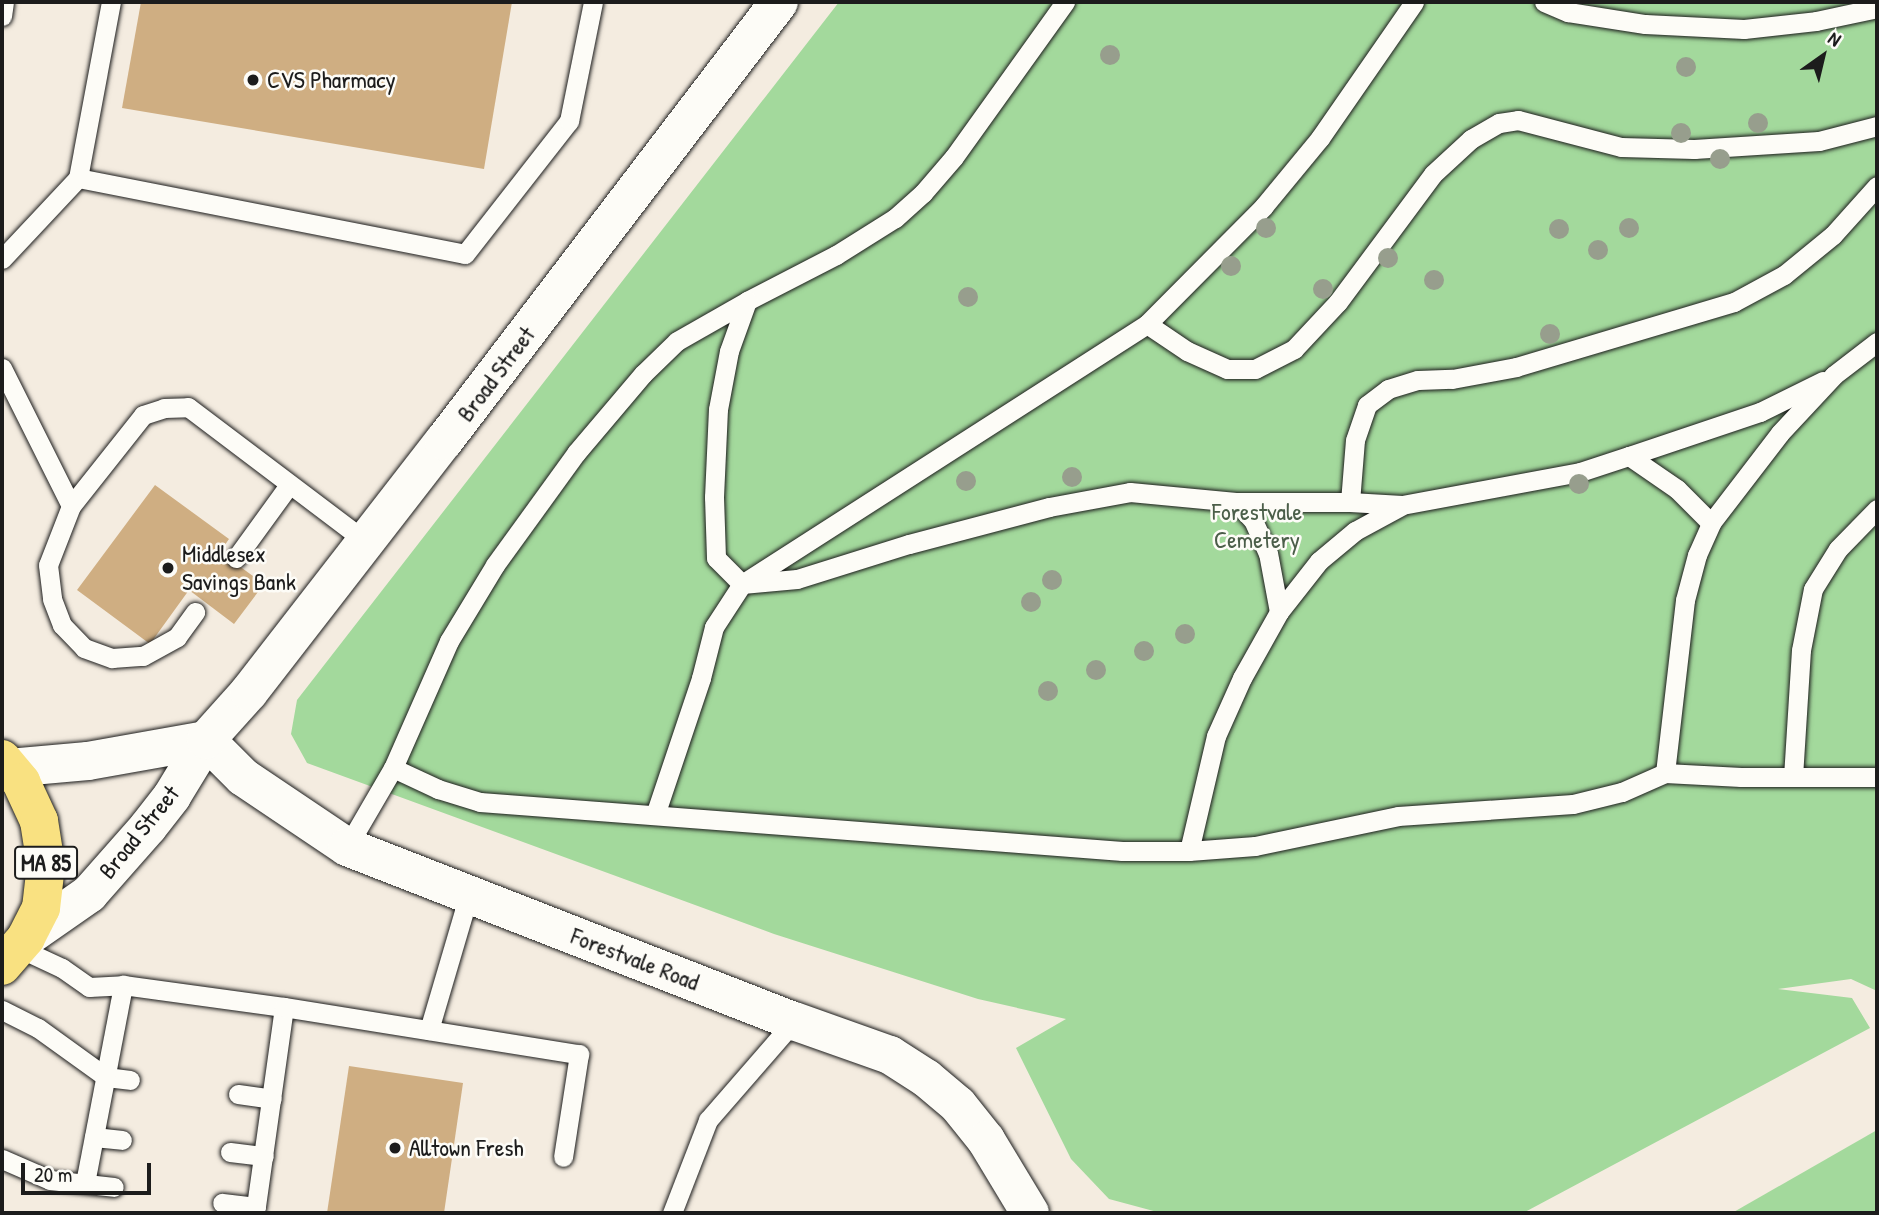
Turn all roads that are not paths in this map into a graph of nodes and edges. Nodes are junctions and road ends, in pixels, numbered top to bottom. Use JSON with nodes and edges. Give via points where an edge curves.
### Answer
{"nodes":[{"id":1,"x":5,"y":2,"type":"edge"},
{"id":2,"x":111,"y":2,"type":"edge"},
{"id":3,"x":593,"y":2,"type":"edge"},
{"id":4,"x":779,"y":2,"type":"edge"},
{"id":5,"x":1065,"y":2,"type":"edge"},
{"id":6,"x":1414,"y":2,"type":"edge"},
{"id":7,"x":1544,"y":2,"type":"edge"},
{"id":8,"x":1877,"y":8,"type":"edge"},
{"id":9,"x":2,"y":16,"type":"edge"},
{"id":10,"x":1877,"y":126,"type":"edge"},
{"id":11,"x":78,"y":178,"type":"junction"},
{"id":12,"x":1877,"y":186,"type":"edge"},
{"id":13,"x":2,"y":259,"type":"edge"},
{"id":14,"x":747,"y":301,"type":"junction"},
{"id":15,"x":1147,"y":324,"type":"junction"},
{"id":16,"x":1877,"y":342,"type":"edge"},
{"id":17,"x":2,"y":368,"type":"edge"},
{"id":18,"x":1834,"y":376,"type":"junction"},
{"id":19,"x":1629,"y":456,"type":"junction"},
{"id":20,"x":289,"y":485,"type":"junction"},
{"id":21,"x":1236,"y":502,"type":"junction"},
{"id":22,"x":1350,"y":502,"type":"junction"},
{"id":23,"x":1402,"y":505,"type":"junction"},
{"id":24,"x":71,"y":506,"type":"junction"},
{"id":25,"x":1877,"y":509,"type":"edge"},
{"id":26,"x":1711,"y":523,"type":"junction"},
{"id":27,"x":365,"y":541,"type":"junction"},
{"id":28,"x":236,"y":558,"type":"dead end"},
{"id":29,"x":741,"y":584,"type":"junction"},
{"id":30,"x":195,"y":612,"type":"dead end"},
{"id":31,"x":1279,"y":612,"type":"junction"},
{"id":32,"x":206,"y":740,"type":"junction"},
{"id":33,"x":5,"y":763,"type":"edge"},
{"id":34,"x":393,"y":768,"type":"junction"},
{"id":35,"x":1665,"y":773,"type":"junction"},
{"id":36,"x":1793,"y":777,"type":"junction"},
{"id":37,"x":1877,"y":777,"type":"edge"},
{"id":38,"x":655,"y":815,"type":"junction"},
{"id":39,"x":347,"y":847,"type":"junction"},
{"id":40,"x":1189,"y":851,"type":"junction"},
{"id":41,"x":469,"y":894,"type":"junction"},
{"id":42,"x":16,"y":951,"type":"edge"},
{"id":43,"x":123,"y":985,"type":"junction"},
{"id":44,"x":284,"y":1007,"type":"junction"},
{"id":45,"x":2,"y":1010,"type":"edge"},
{"id":46,"x":794,"y":1021,"type":"junction"},
{"id":47,"x":429,"y":1030,"type":"junction"},
{"id":48,"x":106,"y":1077,"type":"junction"},
{"id":49,"x":130,"y":1080,"type":"dead end"},
{"id":50,"x":238,"y":1094,"type":"dead end"},
{"id":51,"x":272,"y":1098,"type":"junction"},
{"id":52,"x":94,"y":1137,"type":"junction"},
{"id":53,"x":122,"y":1140,"type":"dead end"},
{"id":54,"x":230,"y":1152,"type":"dead end"},
{"id":55,"x":264,"y":1156,"type":"junction"},
{"id":56,"x":563,"y":1157,"type":"dead end"},
{"id":57,"x":2,"y":1159,"type":"edge"},
{"id":58,"x":85,"y":1183,"type":"junction"},
{"id":59,"x":114,"y":1187,"type":"dead end"},
{"id":60,"x":222,"y":1203,"type":"dead end"},
{"id":61,"x":672,"y":1213,"type":"edge"},
{"id":62,"x":1030,"y":1213,"type":"edge"}],
"edges":[{"from":1,"to":9,"type":"lane"},
{"from":2,"to":11,"type":"lane"},
{"from":3,"to":11,"type":"lane","via":[[569,121],[465,254]]},
{"from":4,"to":27,"type":"main road","name":"Broad Street"},
{"from":5,"to":14,"type":"lane","via":[[923,193],[895,218],[836,255]]},
{"from":6,"to":15,"type":"lane","via":[[1320,138],[1272,196]]},
{"from":7,"to":8,"type":"lane","via":[[1568,12],[1645,24],[1744,29],[1816,22]]},
{"from":10,"to":15,"type":"lane","via":[[1819,141],[1694,149],[1621,147],[1518,120],[1499,123],[1471,139],[1433,174],[1338,302],[1294,349],[1255,369],[1227,369],[1186,351]]},
{"from":11,"to":13,"type":"lane"},
{"from":12,"to":22,"type":"lane","via":[[1833,235],[1784,275],[1734,302],[1516,367],[1418,380],[1388,389],[1367,405],[1355,440]]},
{"from":14,"to":29,"type":"lane","via":[[729,351],[718,409],[714,497],[716,558]]},
{"from":14,"to":34,"type":"lane","via":[[677,341],[576,453],[495,565],[449,641]]},
{"from":15,"to":29,"type":"lane"},
{"from":16,"to":18,"type":"lane"},
{"from":17,"to":24,"type":"lane"},
{"from":18,"to":19,"type":"lane","via":[[1760,412]]},
{"from":18,"to":26,"type":"lane","via":[[1755,463]]},
{"from":19,"to":23,"type":"lane","via":[[1580,472]]},
{"from":19,"to":26,"type":"lane","via":[[1677,489]]},
{"from":20,"to":24,"type":"lane","via":[[188,407],[164,408],[143,415]]},
{"from":20,"to":27,"type":"lane"},
{"from":20,"to":28,"type":"lane"},
{"from":21,"to":22,"type":"lane"},
{"from":21,"to":29,"type":"lane","via":[[1130,492],[1036,510],[797,579]]},
{"from":21,"to":31,"type":"lane","via":[[1252,520],[1268,553]]},
{"from":22,"to":23,"type":"lane"},
{"from":23,"to":31,"type":"lane","via":[[1355,531],[1319,561]]},
{"from":24,"to":30,"type":"lane","via":[[48,565],[52,599],[62,625],[84,648],[112,659],[144,656],[177,637]]},
{"from":25,"to":36,"type":"lane","via":[[1838,549],[1813,589],[1801,650]]},
{"from":26,"to":35,"type":"lane","via":[[1685,600]]},
{"from":27,"to":32,"type":"main road","name":"Broad Street","via":[[249,692]]},
{"from":29,"to":38,"type":"lane","via":[[714,627]]},
{"from":31,"to":40,"type":"lane","via":[[1216,736]]},
{"from":32,"to":33,"type":"main road","name":"Broad Street","via":[[88,761]]},
{"from":32,"to":39,"type":"main road","name":"Forestvale Road","via":[[243,777]]},
{"from":32,"to":42,"type":"main road","name":"Broad Street","via":[[172,796],[89,894]]},
{"from":33,"to":42,"type":"main road","number":"MA 85","via":[[21,782],[39,821],[47,865],[41,908]]},
{"from":34,"to":38,"type":"lane","via":[[480,802]]},
{"from":34,"to":39,"type":"lane"},
{"from":35,"to":36,"type":"lane"},
{"from":35,"to":40,"type":"lane","via":[[1622,792],[1573,804],[1398,816],[1255,846]]},
{"from":36,"to":37,"type":"lane"},
{"from":38,"to":40,"type":"lane","via":[[1122,851]]},
{"from":39,"to":41,"type":"main road","name":"Forestvale Road"},
{"from":41,"to":46,"type":"main road","name":"Forestvale Road"},
{"from":41,"to":47,"type":"lane"},
{"from":42,"to":43,"type":"lane","via":[[62,968],[89,987]]},
{"from":43,"to":44,"type":"lane"},
{"from":43,"to":48,"type":"lane"},
{"from":44,"to":47,"type":"lane"},
{"from":44,"to":51,"type":"lane"},
{"from":45,"to":48,"type":"lane","via":[[38,1028]]},
{"from":46,"to":61,"type":"lane","via":[[708,1120]]},
{"from":46,"to":62,"type":"main road","name":"Forestvale Road","via":[[890,1055],[926,1078],[958,1105],[986,1140]]},
{"from":47,"to":56,"type":"lane","via":[[579,1054]]},
{"from":48,"to":49,"type":"lane"},
{"from":48,"to":52,"type":"lane"},
{"from":50,"to":51,"type":"lane"},
{"from":51,"to":55,"type":"lane"},
{"from":52,"to":53,"type":"lane"},
{"from":52,"to":58,"type":"lane"},
{"from":54,"to":55,"type":"lane"},
{"from":55,"to":60,"type":"lane","via":[[256,1208]]},
{"from":57,"to":58,"type":"lane","via":[[50,1180]]},
{"from":58,"to":59,"type":"lane"}]}
